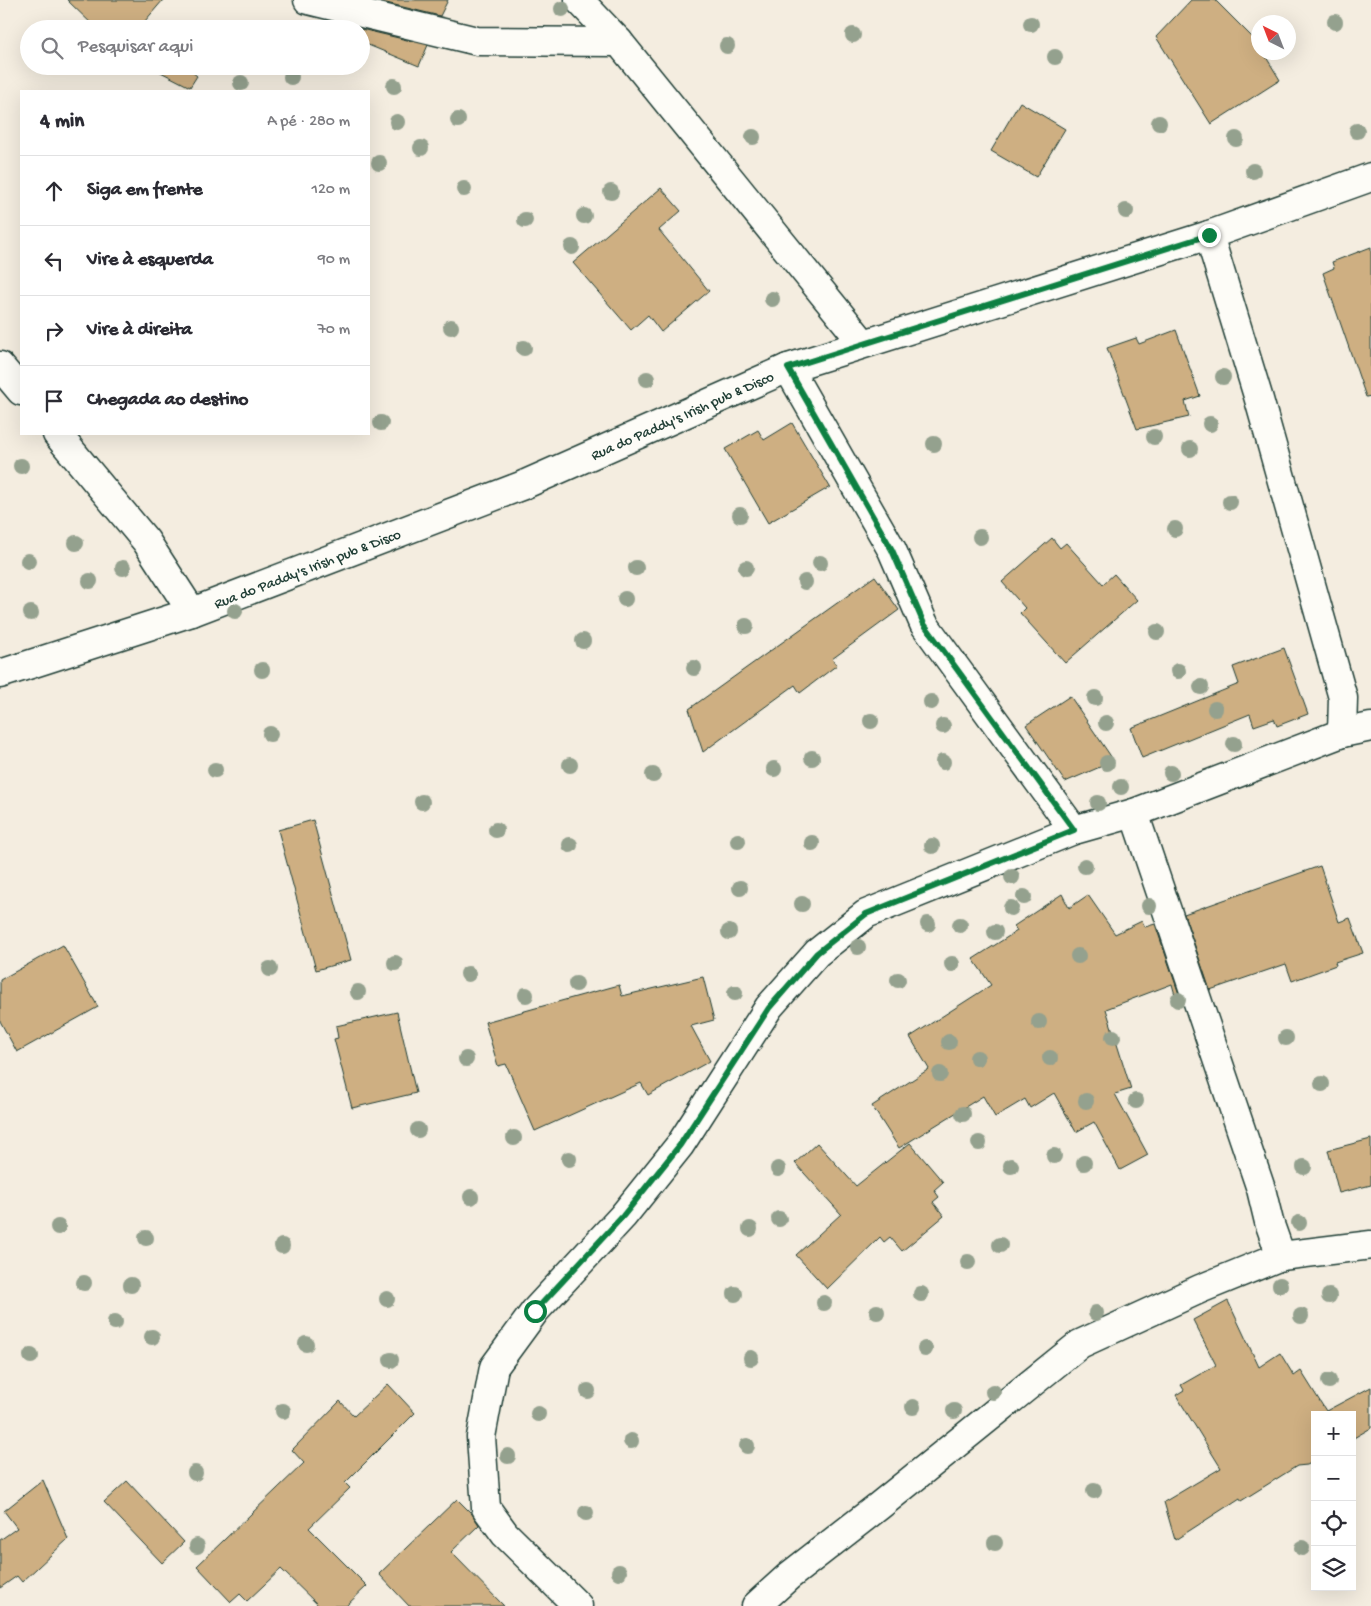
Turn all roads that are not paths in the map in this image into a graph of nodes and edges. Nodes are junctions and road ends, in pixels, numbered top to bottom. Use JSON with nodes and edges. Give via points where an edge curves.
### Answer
{"nodes":[{"id":1,"x":308,"y":0,"type":"edge"},
{"id":2,"x":579,"y":0,"type":"edge"},
{"id":3,"x":619,"y":42,"type":"junction"},
{"id":4,"x":1371,"y":177,"type":"edge"},
{"id":5,"x":1209,"y":235,"type":"junction"},
{"id":6,"x":863,"y":343,"type":"junction"},
{"id":7,"x":0,"y":366,"type":"edge"},
{"id":8,"x":788,"y":368,"type":"junction"},
{"id":9,"x":20,"y":390,"type":"edge"},
{"id":10,"x":58,"y":435,"type":"edge"},
{"id":11,"x":192,"y":612,"type":"junction"},
{"id":12,"x":0,"y":674,"type":"edge"},
{"id":13,"x":1371,"y":727,"type":"edge"},
{"id":14,"x":1342,"y":733,"type":"junction"},
{"id":15,"x":1134,"y":813,"type":"junction"},
{"id":16,"x":1074,"y":830,"type":"junction"},
{"id":17,"x":1371,"y":1245,"type":"edge"},
{"id":18,"x":1281,"y":1256,"type":"junction"},
{"id":19,"x":578,"y":1606,"type":"edge"},
{"id":20,"x":756,"y":1606,"type":"edge"}],
"edges":[{"from":1,"to":3,"type":"street","via":[[477,41]]},
{"from":2,"to":3,"type":"street"},
{"from":3,"to":6,"type":"street"},
{"from":4,"to":5,"type":"street","name":"Rua do Paddy's Irish pub & Disco"},
{"from":5,"to":6,"type":"street","name":"Rua do Paddy's Irish pub & Disco"},
{"from":5,"to":14,"type":"street","via":[[1343,698]]},
{"from":6,"to":8,"type":"street","name":"Rua do Paddy's Irish pub & Disco"},
{"from":7,"to":9,"type":"street"},
{"from":8,"to":11,"type":"street","name":"Rua do Paddy's Irish pub & Disco","via":[[521,486]]},
{"from":8,"to":16,"type":"street","via":[[892,550],[924,624]]},
{"from":10,"to":11,"type":"street","via":[[146,541]]},
{"from":11,"to":12,"type":"street","name":"Rua do Paddy's Irish pub & Disco"},
{"from":13,"to":14,"type":"street"},
{"from":14,"to":15,"type":"street"},
{"from":15,"to":16,"type":"street"},
{"from":15,"to":18,"type":"street"},
{"from":16,"to":19,"type":"street","via":[[866,914],[817,953],[769,1008],[680,1145],[623,1216],[535,1311],[494,1367],[481,1437],[486,1508],[505,1534]]},
{"from":17,"to":18,"type":"street"},
{"from":18,"to":20,"type":"street","via":[[1080,1344]]}]}
